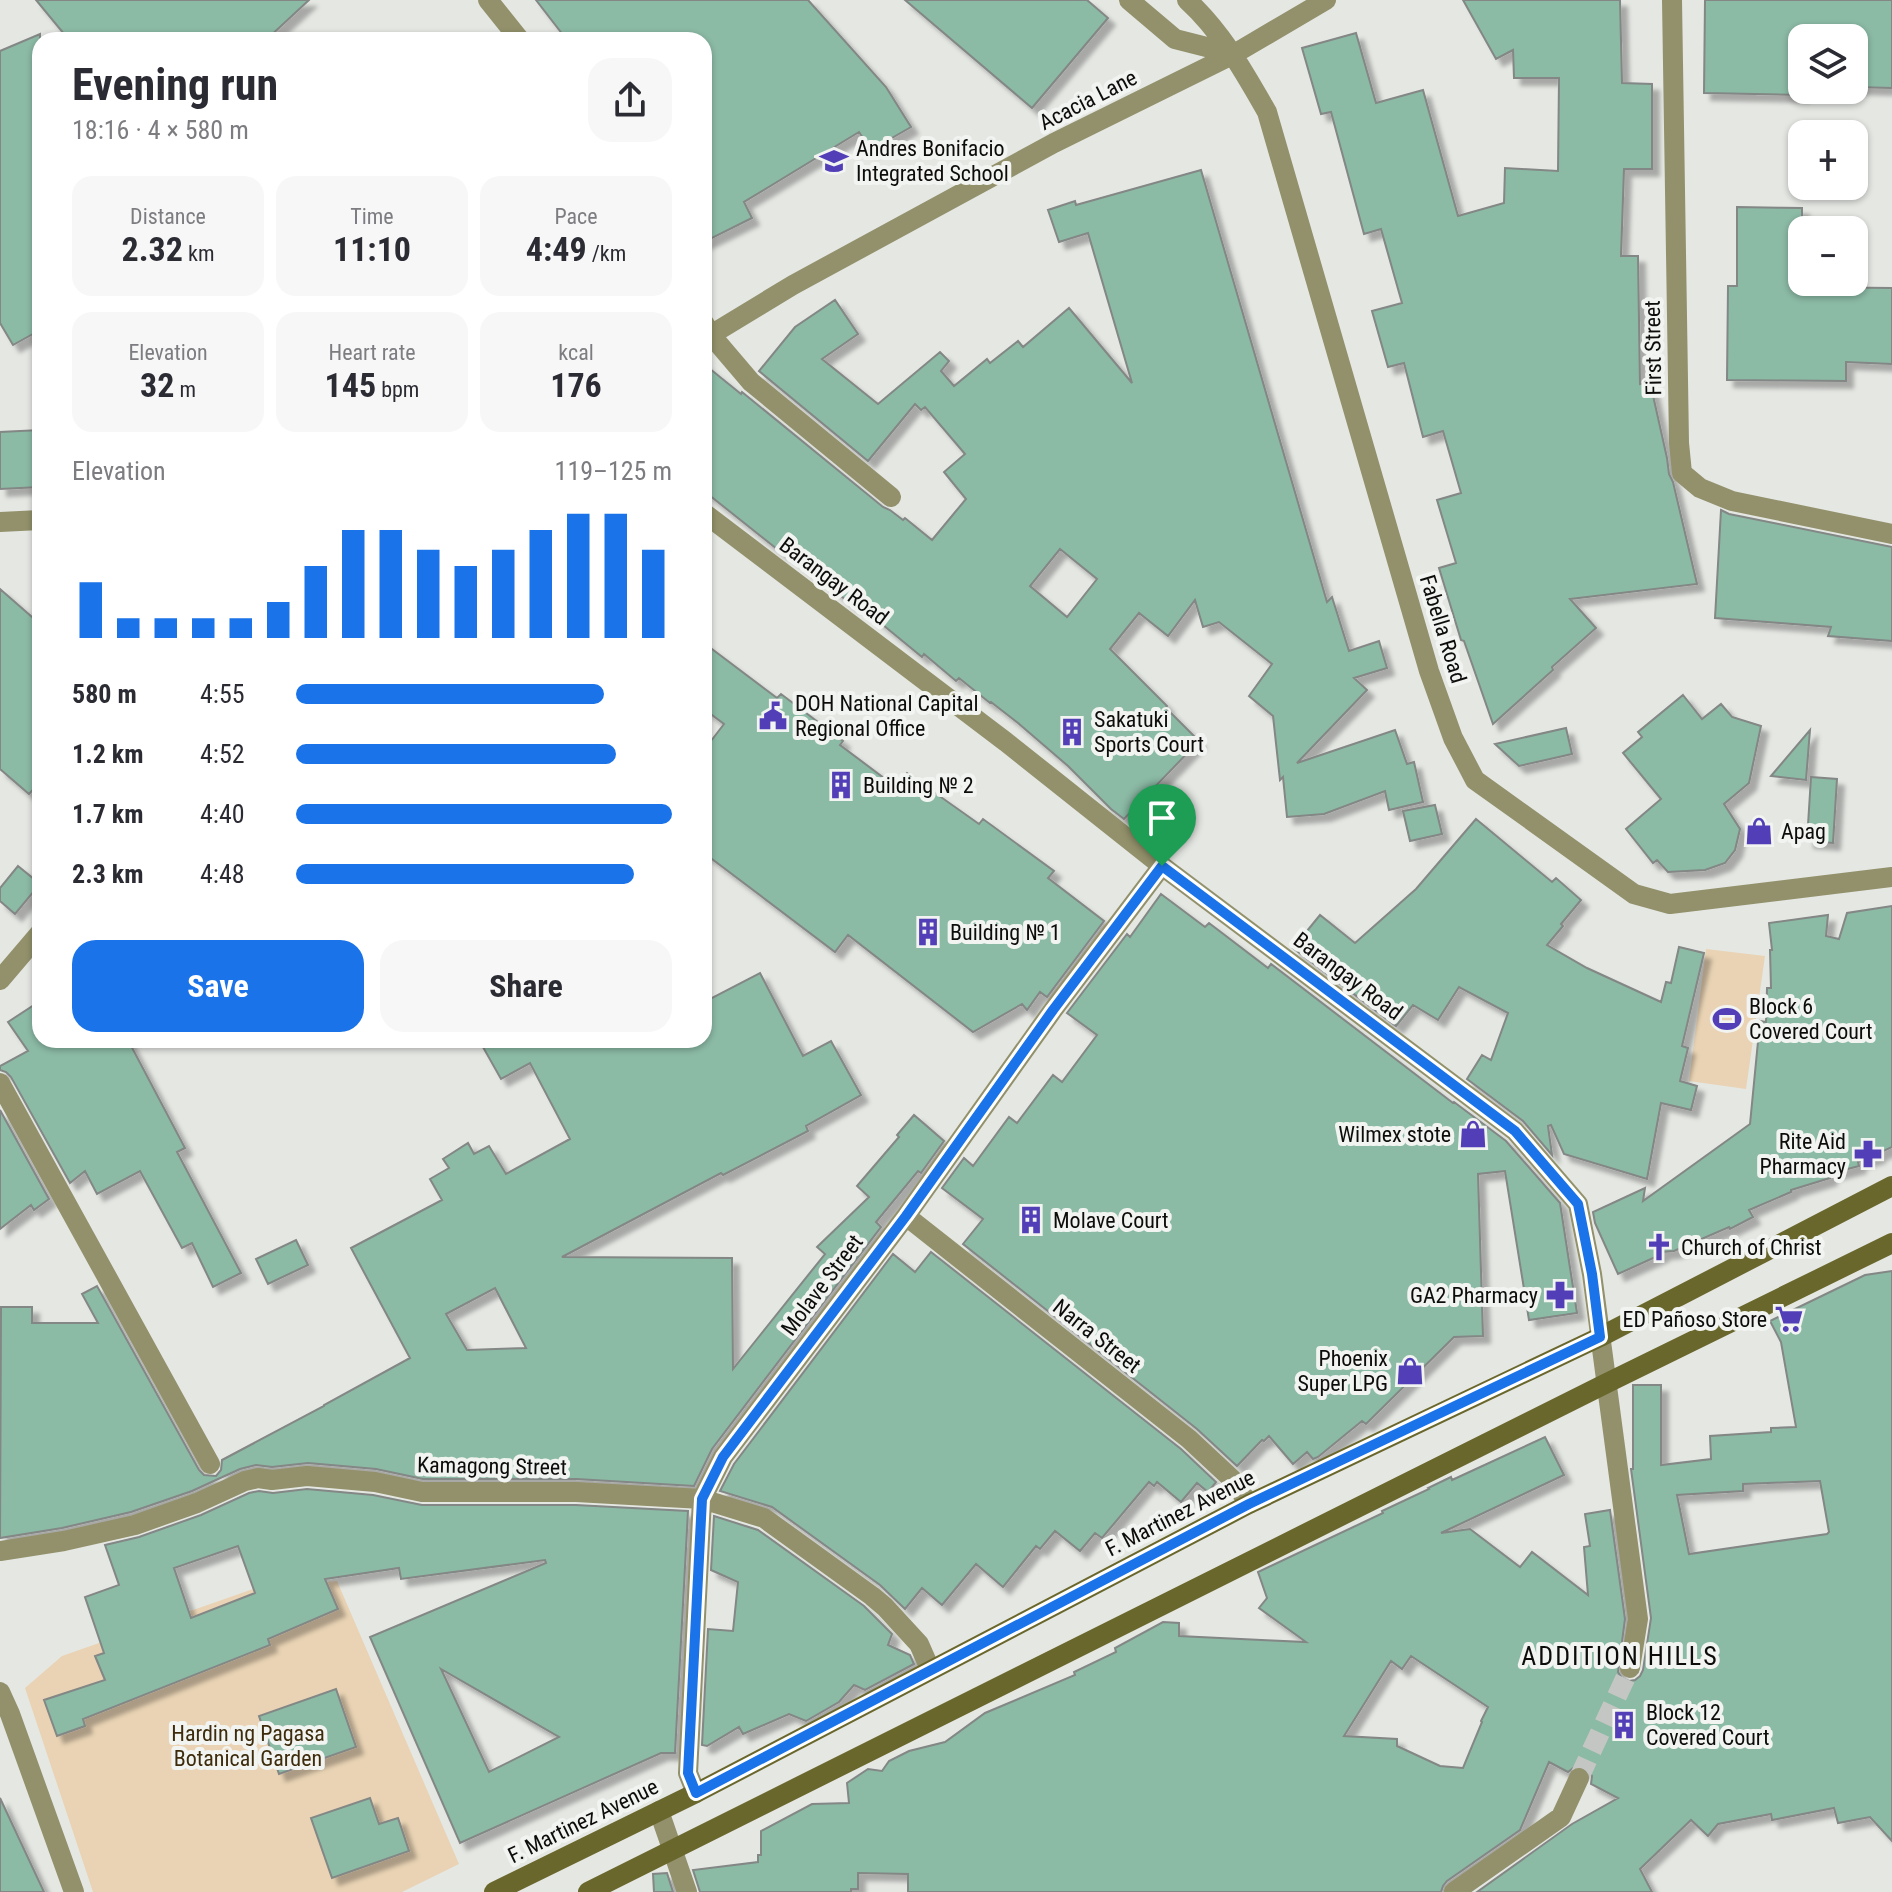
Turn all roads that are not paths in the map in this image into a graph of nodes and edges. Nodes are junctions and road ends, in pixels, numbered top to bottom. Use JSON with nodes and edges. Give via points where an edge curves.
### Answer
{"nodes":[{"id":1,"x":488,"y":0,"type":"edge"},
{"id":2,"x":1129,"y":0,"type":"edge"},
{"id":3,"x":1672,"y":0,"type":"edge"},
{"id":4,"x":1317,"y":3,"type":"edge"},
{"id":5,"x":1194,"y":7,"type":"edge"},
{"id":6,"x":514,"y":32,"type":"edge"},
{"id":7,"x":1175,"y":39,"type":"junction"},
{"id":8,"x":1234,"y":54,"type":"junction"},
{"id":9,"x":712,"y":329,"type":"edge"},
{"id":10,"x":712,"y":339,"type":"edge"},
{"id":11,"x":891,"y":497,"type":"dead end"},
{"id":12,"x":712,"y":519,"type":"edge"},
{"id":13,"x":32,"y":520,"type":"edge"},
{"id":14,"x":0,"y":522,"type":"edge"},
{"id":15,"x":1892,"y":534,"type":"edge"},
{"id":16,"x":1162,"y":866,"type":"junction"},
{"id":17,"x":1892,"y":877,"type":"edge"},
{"id":18,"x":32,"y":942,"type":"edge"},
{"id":19,"x":0,"y":980,"type":"edge"},
{"id":20,"x":0,"y":1083,"type":"edge"},
{"id":21,"x":1892,"y":1186,"type":"edge"},
{"id":22,"x":906,"y":1216,"type":"junction"},
{"id":23,"x":1892,"y":1243,"type":"edge"},
{"id":24,"x":1600,"y":1337,"type":"junction"},
{"id":25,"x":1607,"y":1383,"type":"junction"},
{"id":26,"x":210,"y":1464,"type":"dead end"},
{"id":27,"x":702,"y":1499,"type":"junction"},
{"id":28,"x":1249,"y":1504,"type":"junction"},
{"id":29,"x":0,"y":1551,"type":"edge"},
{"id":30,"x":1630,"y":1668,"type":"tunnel mouth"},
{"id":31,"x":930,"y":1669,"type":"junction"},
{"id":32,"x":0,"y":1692,"type":"edge"},
{"id":33,"x":1579,"y":1778,"type":"tunnel mouth"},
{"id":34,"x":696,"y":1793,"type":"junction"},
{"id":35,"x":659,"y":1811,"type":"junction"},
{"id":36,"x":673,"y":1850,"type":"junction"},
{"id":37,"x":74,"y":1892,"type":"edge"},
{"id":38,"x":494,"y":1892,"type":"edge"},
{"id":39,"x":588,"y":1892,"type":"edge"},
{"id":40,"x":687,"y":1892,"type":"edge"},
{"id":41,"x":1454,"y":1892,"type":"edge"}],
"edges":[{"from":1,"to":6,"type":"street"},
{"from":2,"to":7,"type":"street"},
{"from":3,"to":15,"type":"street","name":"First Street","via":[[1682,473],[1700,488],[1732,501]]},
{"from":4,"to":8,"type":"street","name":"Acacia Lane"},
{"from":5,"to":7,"type":"street"},
{"from":5,"to":8,"type":"street","name":"Fabella Road"},
{"from":7,"to":8,"type":"street"},
{"from":8,"to":9,"type":"street","name":"Acacia Lane","via":[[1054,143]]},
{"from":8,"to":17,"type":"street","name":"Fabella Road","via":[[1267,112],[1429,671],[1475,780],[1634,894],[1670,904]]},
{"from":10,"to":11,"type":"street","via":[[751,382]]},
{"from":12,"to":16,"type":"street","name":"Barangay Road"},
{"from":13,"to":14,"type":"street"},
{"from":16,"to":22,"type":"street","name":"Molave Street"},
{"from":16,"to":24,"type":"street","name":"Barangay Road","via":[[1515,1131],[1578,1204]]},
{"from":18,"to":19,"type":"street"},
{"from":20,"to":26,"type":"street"},
{"from":21,"to":24,"type":"main road","name":"F. Martinez Avenue"},
{"from":22,"to":27,"type":"street","name":"Molave Street","via":[[723,1457]]},
{"from":22,"to":28,"type":"street","name":"Narra Street","via":[[1189,1439],[1232,1479]]},
{"from":23,"to":25,"type":"main road"},
{"from":24,"to":25,"type":"street","name":"Barangay Road"},
{"from":24,"to":28,"type":"main road","name":"F. Martinez Avenue"},
{"from":25,"to":30,"type":"street","name":"Barangay Road","via":[[1638,1619]]},
{"from":25,"to":36,"type":"main road"},
{"from":27,"to":29,"type":"street","name":"Kamagong Street","via":[[422,1492],[307,1476],[258,1478],[135,1525]]},
{"from":27,"to":31,"type":"street","name":"Kamagong Street","via":[[764,1518],[872,1596],[919,1644]]},
{"from":27,"to":34,"type":"street","name":"Molave Street","via":[[688,1773]]},
{"from":28,"to":31,"type":"main road","name":"F. Martinez Avenue"},
{"from":31,"to":34,"type":"main road","name":"F. Martinez Avenue"},
{"from":32,"to":37,"type":"street"},
{"from":33,"to":41,"type":"street","via":[[1561,1817]]},
{"from":34,"to":35,"type":"main road","name":"F. Martinez Avenue"},
{"from":35,"to":36,"type":"street"},
{"from":35,"to":38,"type":"main road","name":"F. Martinez Avenue"},
{"from":36,"to":39,"type":"main road"},
{"from":36,"to":40,"type":"street"}]}
